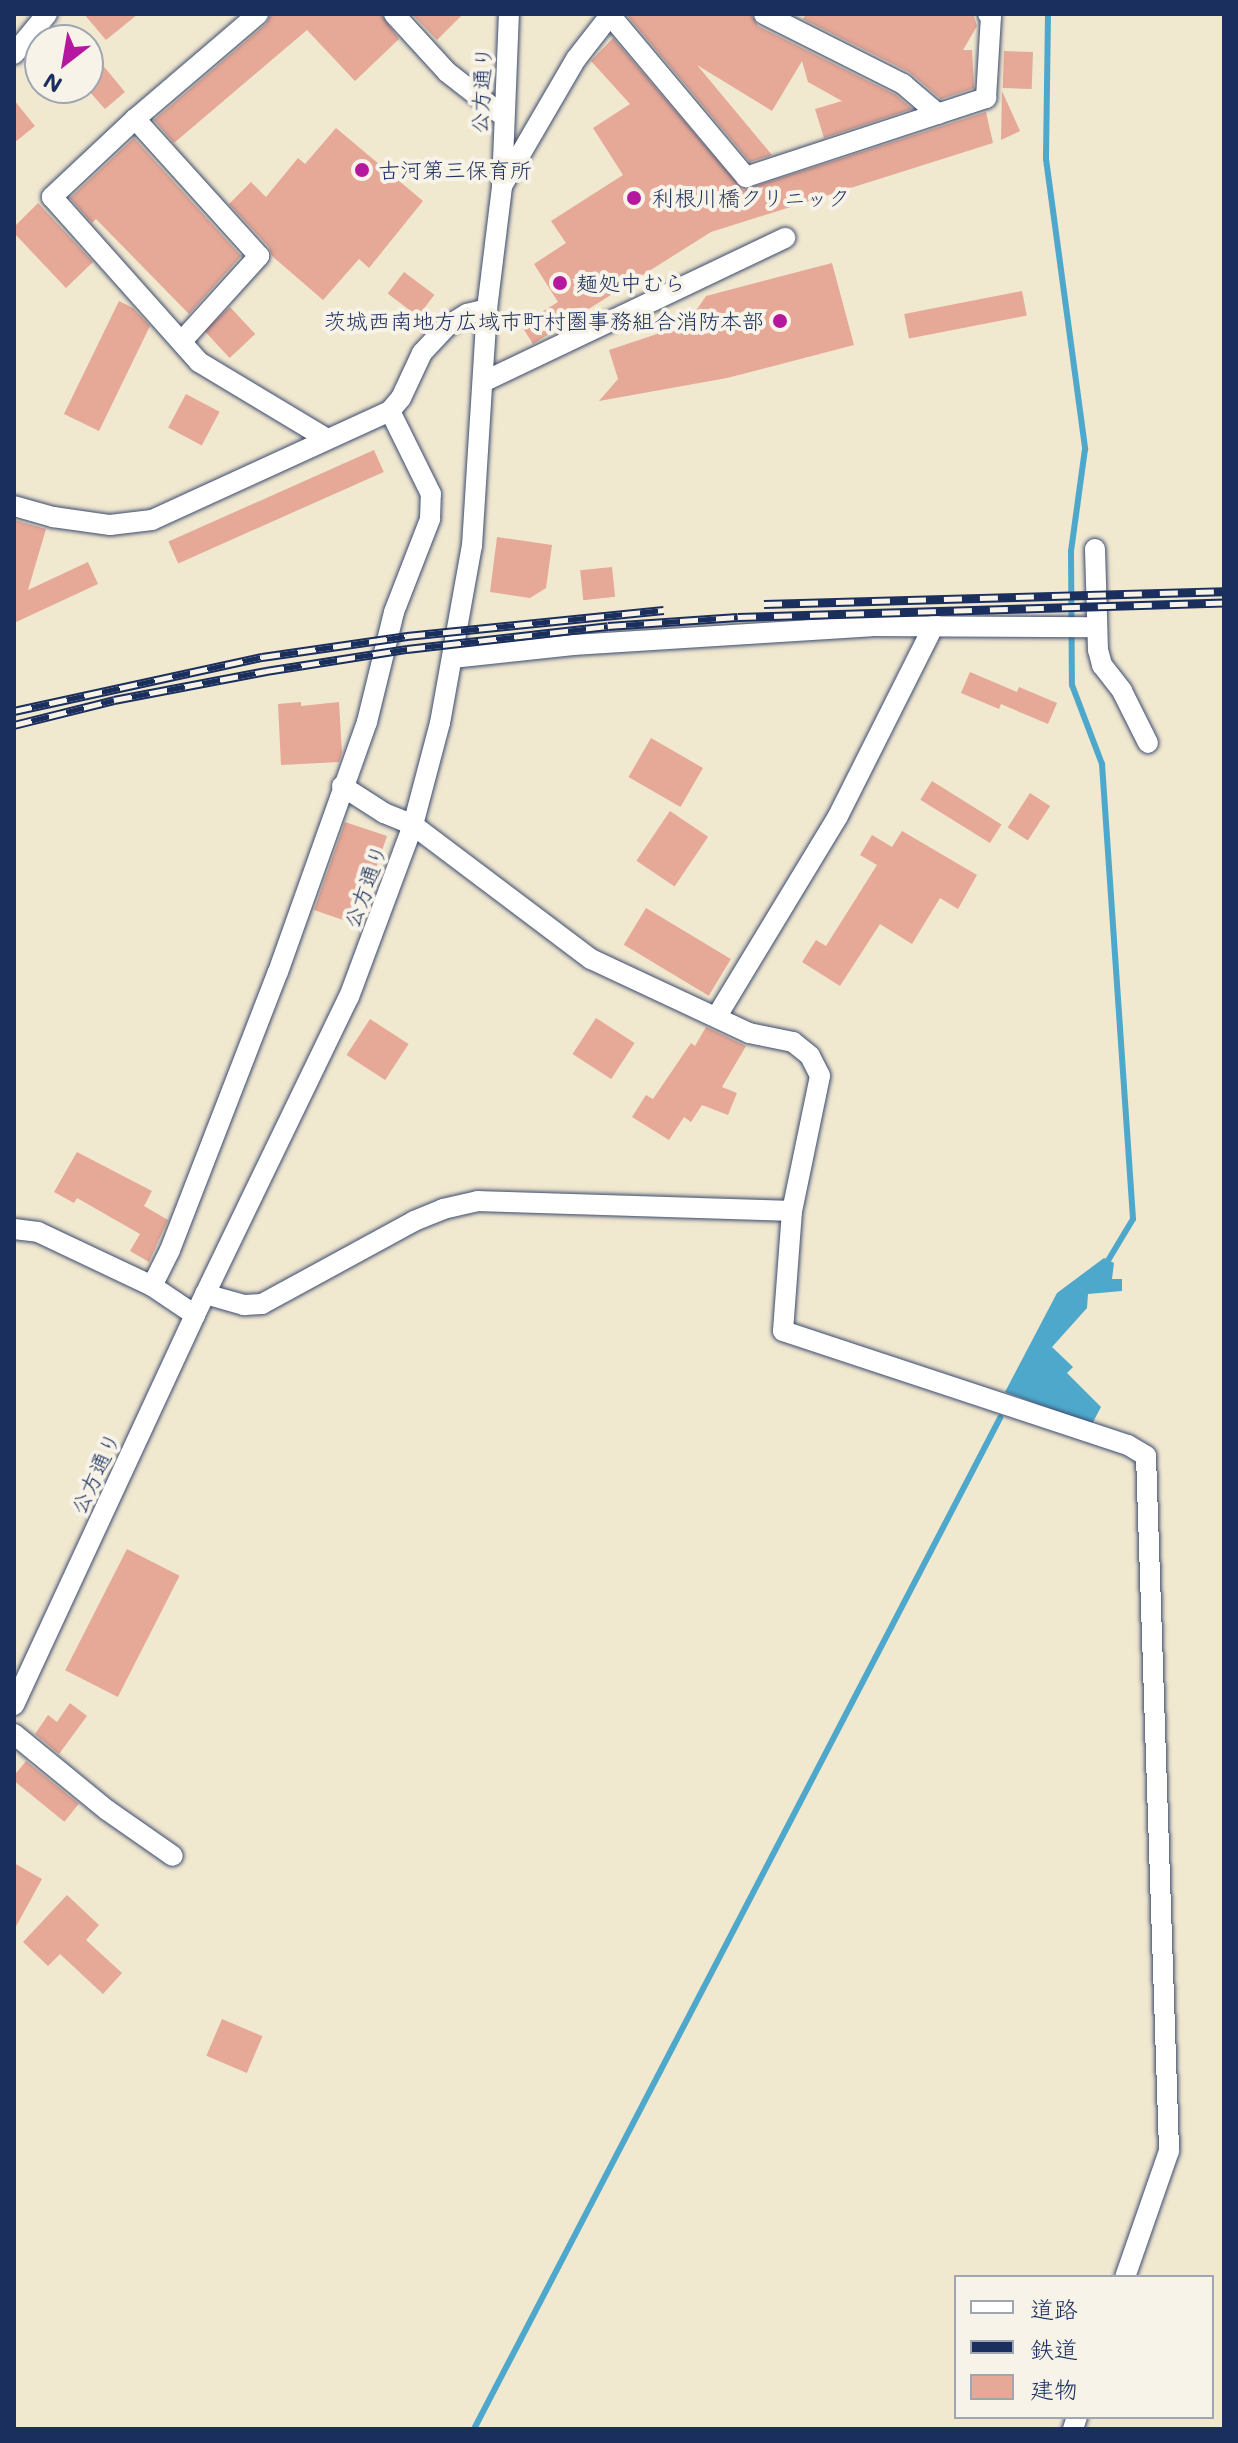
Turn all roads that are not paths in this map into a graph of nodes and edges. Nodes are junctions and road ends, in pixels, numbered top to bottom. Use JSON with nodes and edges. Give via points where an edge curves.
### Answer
{"nodes":[{"id":1,"x":47,"y":14,"type":"edge"},
{"id":2,"x":258,"y":14,"type":"edge"},
{"id":3,"x":394,"y":14,"type":"edge"},
{"id":4,"x":509,"y":14,"type":"edge"},
{"id":5,"x":764,"y":14,"type":"edge"},
{"id":6,"x":988,"y":14,"type":"edge"},
{"id":7,"x":610,"y":15,"type":"edge"},
{"id":8,"x":14,"y":54,"type":"edge"},
{"id":9,"x":938,"y":114,"type":"junction"},
{"id":10,"x":502,"y":115,"type":"junction"},
{"id":11,"x":135,"y":119,"type":"junction"},
{"id":12,"x":502,"y":186,"type":"junction"},
{"id":13,"x":785,"y":238,"type":"dead end"},
{"id":14,"x":487,"y":309,"type":"junction"},
{"id":15,"x":182,"y":341,"type":"junction"},
{"id":16,"x":483,"y":382,"type":"junction"},
{"id":17,"x":390,"y":411,"type":"junction"},
{"id":18,"x":327,"y":439,"type":"junction"},
{"id":19,"x":14,"y":506,"type":"edge"},
{"id":20,"x":1095,"y":549,"type":"dead end"},
{"id":21,"x":934,"y":625,"type":"junction"},
{"id":22,"x":1091,"y":627,"type":"junction"},
{"id":23,"x":452,"y":658,"type":"junction"},
{"id":24,"x":1148,"y":743,"type":"dead end"},
{"id":25,"x":342,"y":786,"type":"junction"},
{"id":26,"x":413,"y":825,"type":"junction"},
{"id":27,"x":717,"y":1016,"type":"junction"},
{"id":28,"x":792,"y":1211,"type":"junction"},
{"id":29,"x":14,"y":1229,"type":"edge"},
{"id":30,"x":152,"y":1286,"type":"junction"},
{"id":31,"x":205,"y":1294,"type":"junction"},
{"id":32,"x":195,"y":1315,"type":"junction"},
{"id":33,"x":14,"y":1705,"type":"edge"},
{"id":34,"x":14,"y":1734,"type":"edge"},
{"id":35,"x":173,"y":1856,"type":"dead end"},
{"id":36,"x":1126,"y":2275,"type":"edge"}],
"edges":[{"from":1,"to":8,"type":"street"},
{"from":2,"to":11,"type":"street"},
{"from":3,"to":10,"type":"street","via":[[447,72]]},
{"from":4,"to":10,"type":"street","name":"公方通り"},
{"from":5,"to":9,"type":"street","via":[[903,84]]},
{"from":6,"to":9,"type":"street","via":[[986,98]]},
{"from":7,"to":9,"type":"street","via":[[746,177]]},
{"from":7,"to":12,"type":"street","via":[[576,59]]},
{"from":10,"to":12,"type":"street","name":"公方通り"},
{"from":11,"to":15,"type":"street","via":[[259,256]]},
{"from":11,"to":15,"type":"street","via":[[52,197]]},
{"from":12,"to":14,"type":"street","name":"公方通り"},
{"from":13,"to":16,"type":"street"},
{"from":14,"to":16,"type":"street","name":"公方通り"},
{"from":14,"to":17,"type":"street","via":[[467,314],[438,336],[422,353]]},
{"from":15,"to":18,"type":"street","via":[[199,362]]},
{"from":16,"to":23,"type":"street","name":"公方通り","via":[[472,546]]},
{"from":17,"to":18,"type":"street"},
{"from":17,"to":25,"type":"street","via":[[431,494],[430,519],[394,612],[367,722]]},
{"from":18,"to":19,"type":"street","via":[[152,520],[110,525]]},
{"from":20,"to":22,"type":"street"},
{"from":21,"to":22,"type":"street"},
{"from":21,"to":23,"type":"street","via":[[670,638]]},
{"from":21,"to":27,"type":"street","via":[[838,816]]},
{"from":22,"to":24,"type":"street","via":[[1102,665],[1122,691]]},
{"from":23,"to":26,"type":"street","name":"公方通り"},
{"from":25,"to":26,"type":"street"},
{"from":25,"to":30,"type":"street","via":[[278,972]]},
{"from":26,"to":27,"type":"street","via":[[591,959]]},
{"from":26,"to":31,"type":"street","name":"公方通り","via":[[349,997]]},
{"from":27,"to":28,"type":"street","via":[[749,1033],[793,1042],[810,1056],[820,1076]]},
{"from":28,"to":31,"type":"street","via":[[478,1201],[414,1221],[262,1304],[244,1305]]},
{"from":28,"to":36,"type":"street","via":[[783,1331],[1128,1445],[1146,1456],[1169,2151]]},
{"from":29,"to":30,"type":"street","via":[[38,1232]]},
{"from":30,"to":32,"type":"street"},
{"from":31,"to":32,"type":"street","name":"公方通り"},
{"from":32,"to":33,"type":"street","name":"公方通り"},
{"from":34,"to":35,"type":"street"}]}
